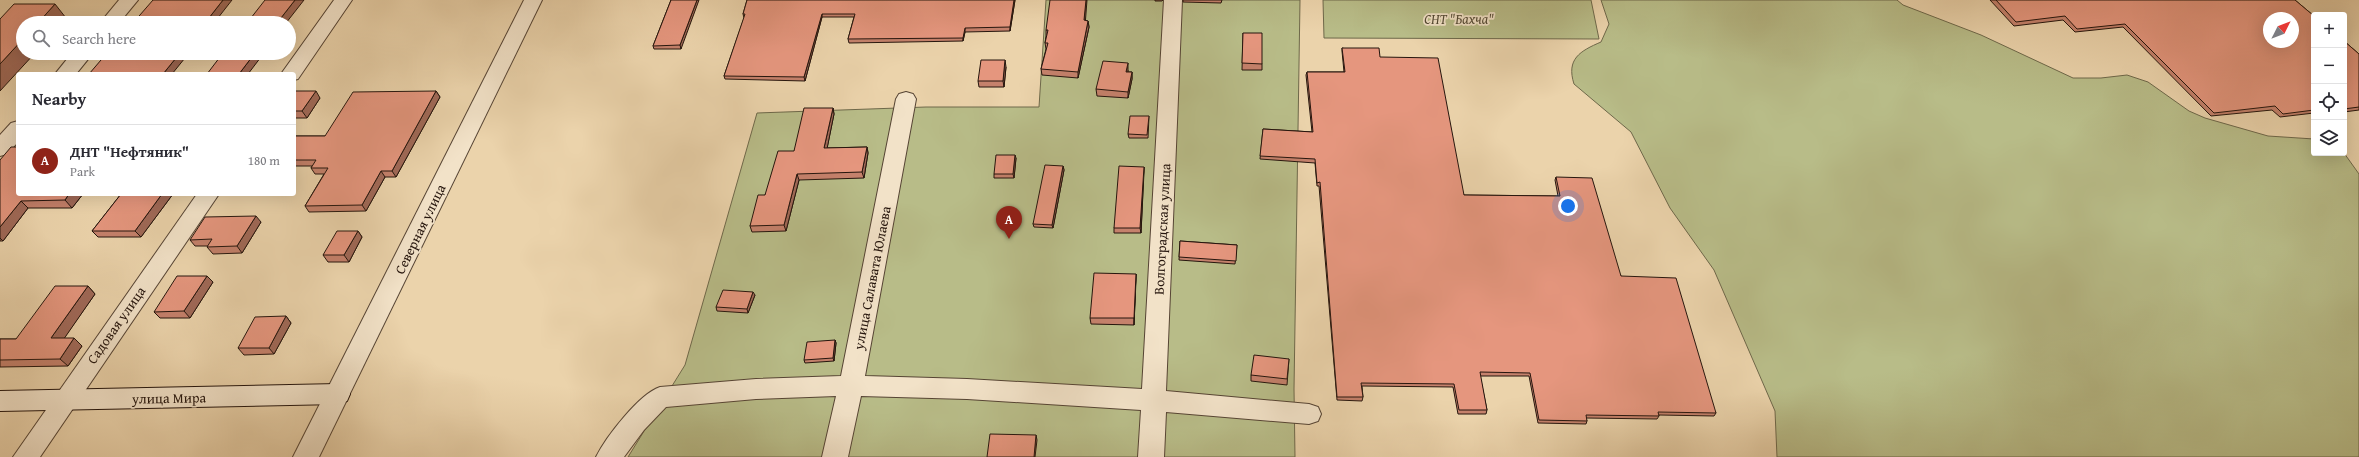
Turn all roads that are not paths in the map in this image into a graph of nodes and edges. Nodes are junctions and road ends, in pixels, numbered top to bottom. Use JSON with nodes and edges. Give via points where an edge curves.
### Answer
{"nodes":[{"id":1,"x":129,"y":0,"type":"edge"},
{"id":2,"x":343,"y":0,"type":"edge"},
{"id":3,"x":533,"y":0,"type":"edge"},
{"id":4,"x":1173,"y":0,"type":"edge"},
{"id":5,"x":115,"y":16,"type":"edge"},
{"id":6,"x":77,"y":60,"type":"edge"},
{"id":7,"x":67,"y":72,"type":"edge"},
{"id":8,"x":292,"y":72,"type":"edge"},
{"id":9,"x":906,"y":99,"type":"dead end"},
{"id":10,"x":16,"y":130,"type":"edge"},
{"id":11,"x":0,"y":149,"type":"edge"},
{"id":12,"x":207,"y":196,"type":"edge"},
{"id":13,"x":851,"y":386,"type":"junction"},
{"id":14,"x":338,"y":394,"type":"junction"},
{"id":15,"x":65,"y":400,"type":"junction"},
{"id":16,"x":1154,"y":400,"type":"junction"},
{"id":17,"x":0,"y":401,"type":"edge"},
{"id":18,"x":1309,"y":414,"type":"dead end"},
{"id":19,"x":26,"y":457,"type":"edge"},
{"id":20,"x":306,"y":457,"type":"edge"},
{"id":21,"x":609,"y":457,"type":"edge"},
{"id":22,"x":835,"y":457,"type":"edge"},
{"id":23,"x":1151,"y":457,"type":"edge"}],
"edges":[{"from":1,"to":5,"type":"street"},
{"from":2,"to":8,"type":"street"},
{"from":3,"to":14,"type":"street","name":"Северная улица"},
{"from":4,"to":16,"type":"street","name":"Волгоградская улица"},
{"from":6,"to":7,"type":"street"},
{"from":9,"to":13,"type":"street","name":"улица Салавата Юлаева"},
{"from":10,"to":11,"type":"street"},
{"from":12,"to":15,"type":"street","name":"Садовая улица"},
{"from":13,"to":16,"type":"street","via":[[991,389]]},
{"from":13,"to":21,"type":"street","via":[[660,397],[635,423]]},
{"from":13,"to":22,"type":"street","name":"улица Салавата Юлаева"},
{"from":14,"to":15,"type":"street","name":"улица Мира"},
{"from":14,"to":20,"type":"street","name":"Северная улица"},
{"from":15,"to":17,"type":"street","name":"улица Мира"},
{"from":15,"to":19,"type":"street","name":"Садовая улица"},
{"from":16,"to":18,"type":"street"},
{"from":16,"to":23,"type":"street","name":"Волгоградская улица"}]}
